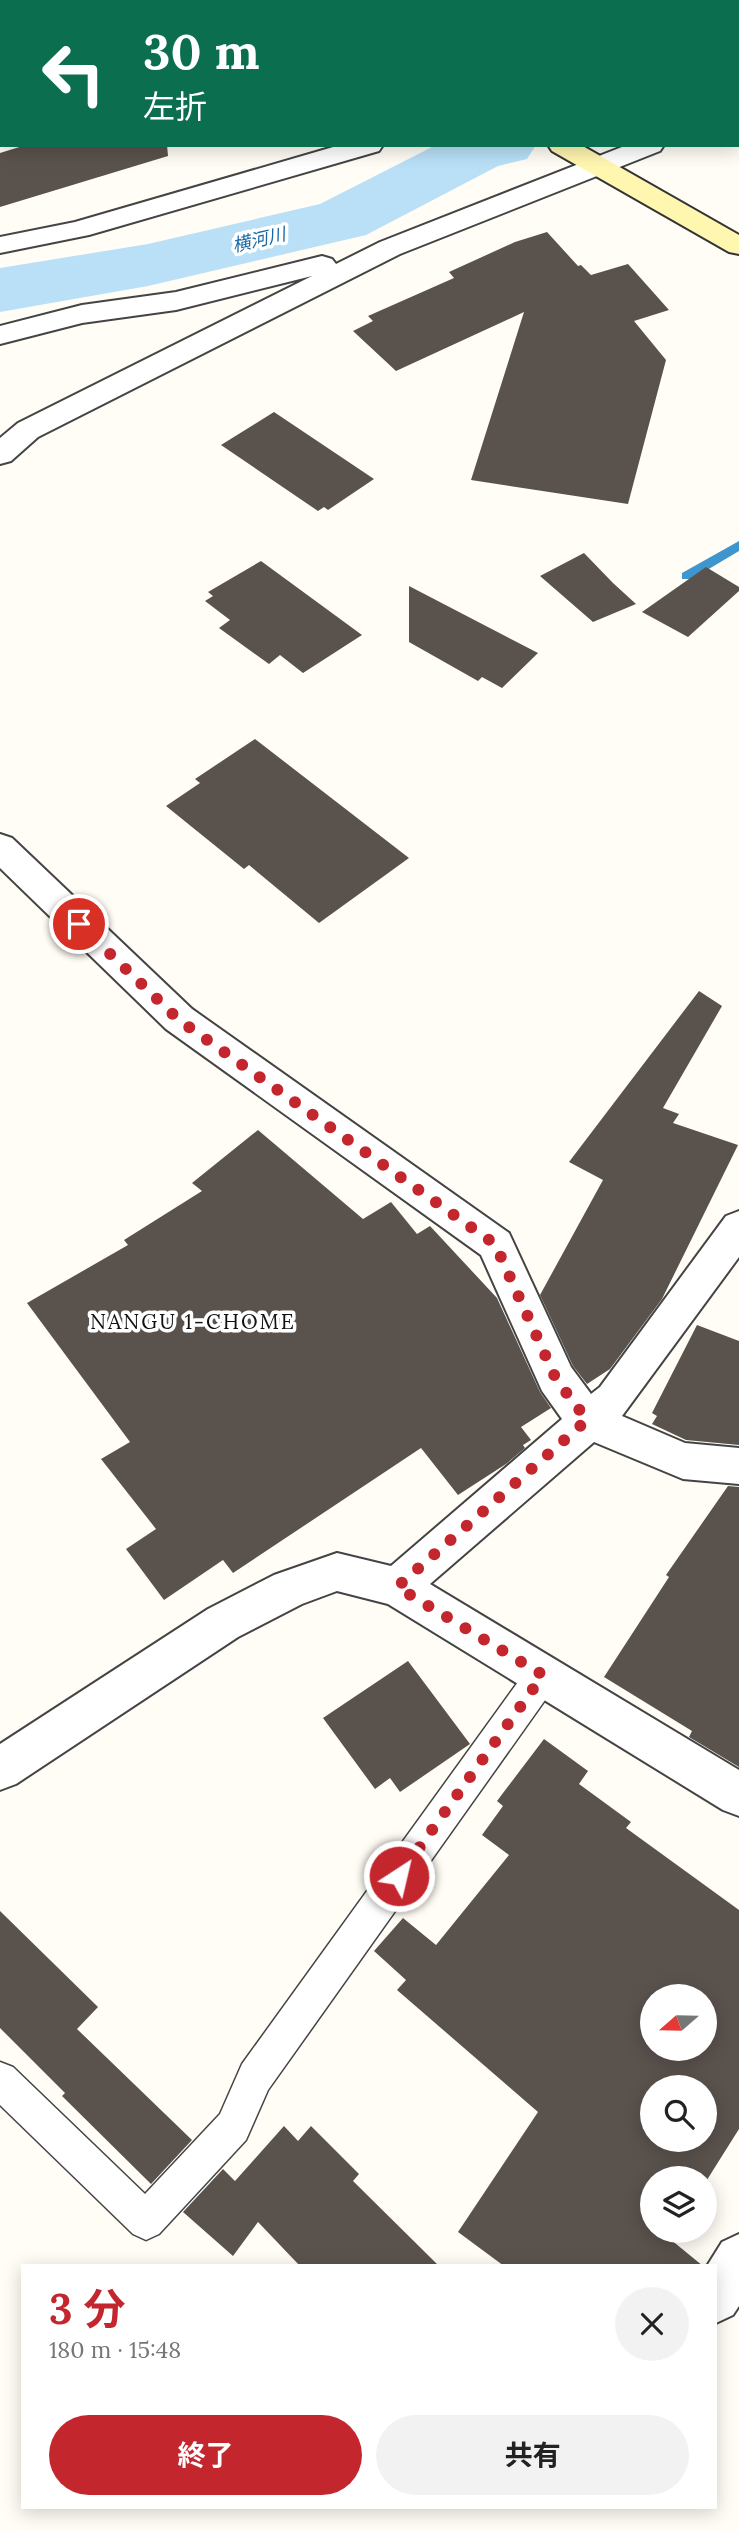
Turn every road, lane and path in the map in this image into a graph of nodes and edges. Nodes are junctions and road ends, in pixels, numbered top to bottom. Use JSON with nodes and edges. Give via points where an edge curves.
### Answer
{"nodes":[{"id":1,"x":363,"y":147,"type":"edge"},
{"id":2,"x":638,"y":147,"type":"edge"},
{"id":3,"x":580,"y":156,"type":"edge"},
{"id":4,"x":0,"y":245,"type":"edge"},
{"id":5,"x":739,"y":246,"type":"edge"},
{"id":6,"x":390,"y":248,"type":"junction"},
{"id":7,"x":0,"y":335,"type":"edge"},
{"id":8,"x":0,"y":454,"type":"edge"},
{"id":9,"x":0,"y":848,"type":"edge"},
{"id":10,"x":739,"y":1227,"type":"edge"},
{"id":11,"x":587,"y":1420,"type":"junction"},
{"id":12,"x":739,"y":1466,"type":"edge"},
{"id":13,"x":397,"y":1587,"type":"junction"},
{"id":14,"x":543,"y":1675,"type":"junction"},
{"id":15,"x":0,"y":1769,"type":"edge"},
{"id":16,"x":739,"y":1795,"type":"edge"},
{"id":17,"x":0,"y":2081,"type":"edge"},
{"id":18,"x":739,"y":2259,"type":"edge"},
{"id":19,"x":717,"y":2296,"type":"edge"}],
"edges":[{"from":1,"to":4,"type":"street","via":[[79,229]]},
{"from":2,"to":3,"type":"street"},
{"from":3,"to":5,"type":"main road"},
{"from":3,"to":6,"type":"street"},
{"from":6,"to":7,"type":"street","via":[[176,301],[82,314]]},
{"from":6,"to":8,"type":"street","via":[[28,430]]},
{"from":9,"to":11,"type":"street","via":[[179,1020],[495,1244],[556,1379]]},
{"from":10,"to":11,"type":"street","via":[[614,1399]]},
{"from":11,"to":12,"type":"street","via":[[683,1461]]},
{"from":11,"to":13,"type":"street"},
{"from":13,"to":14,"type":"street"},
{"from":13,"to":15,"type":"street","via":[[337,1572],[289,1589],[223,1623]]},
{"from":14,"to":16,"type":"street"},
{"from":14,"to":17,"type":"lane","via":[[256,2077],[233,2127],[146,2221]]},
{"from":18,"to":19,"type":"street"}]}
